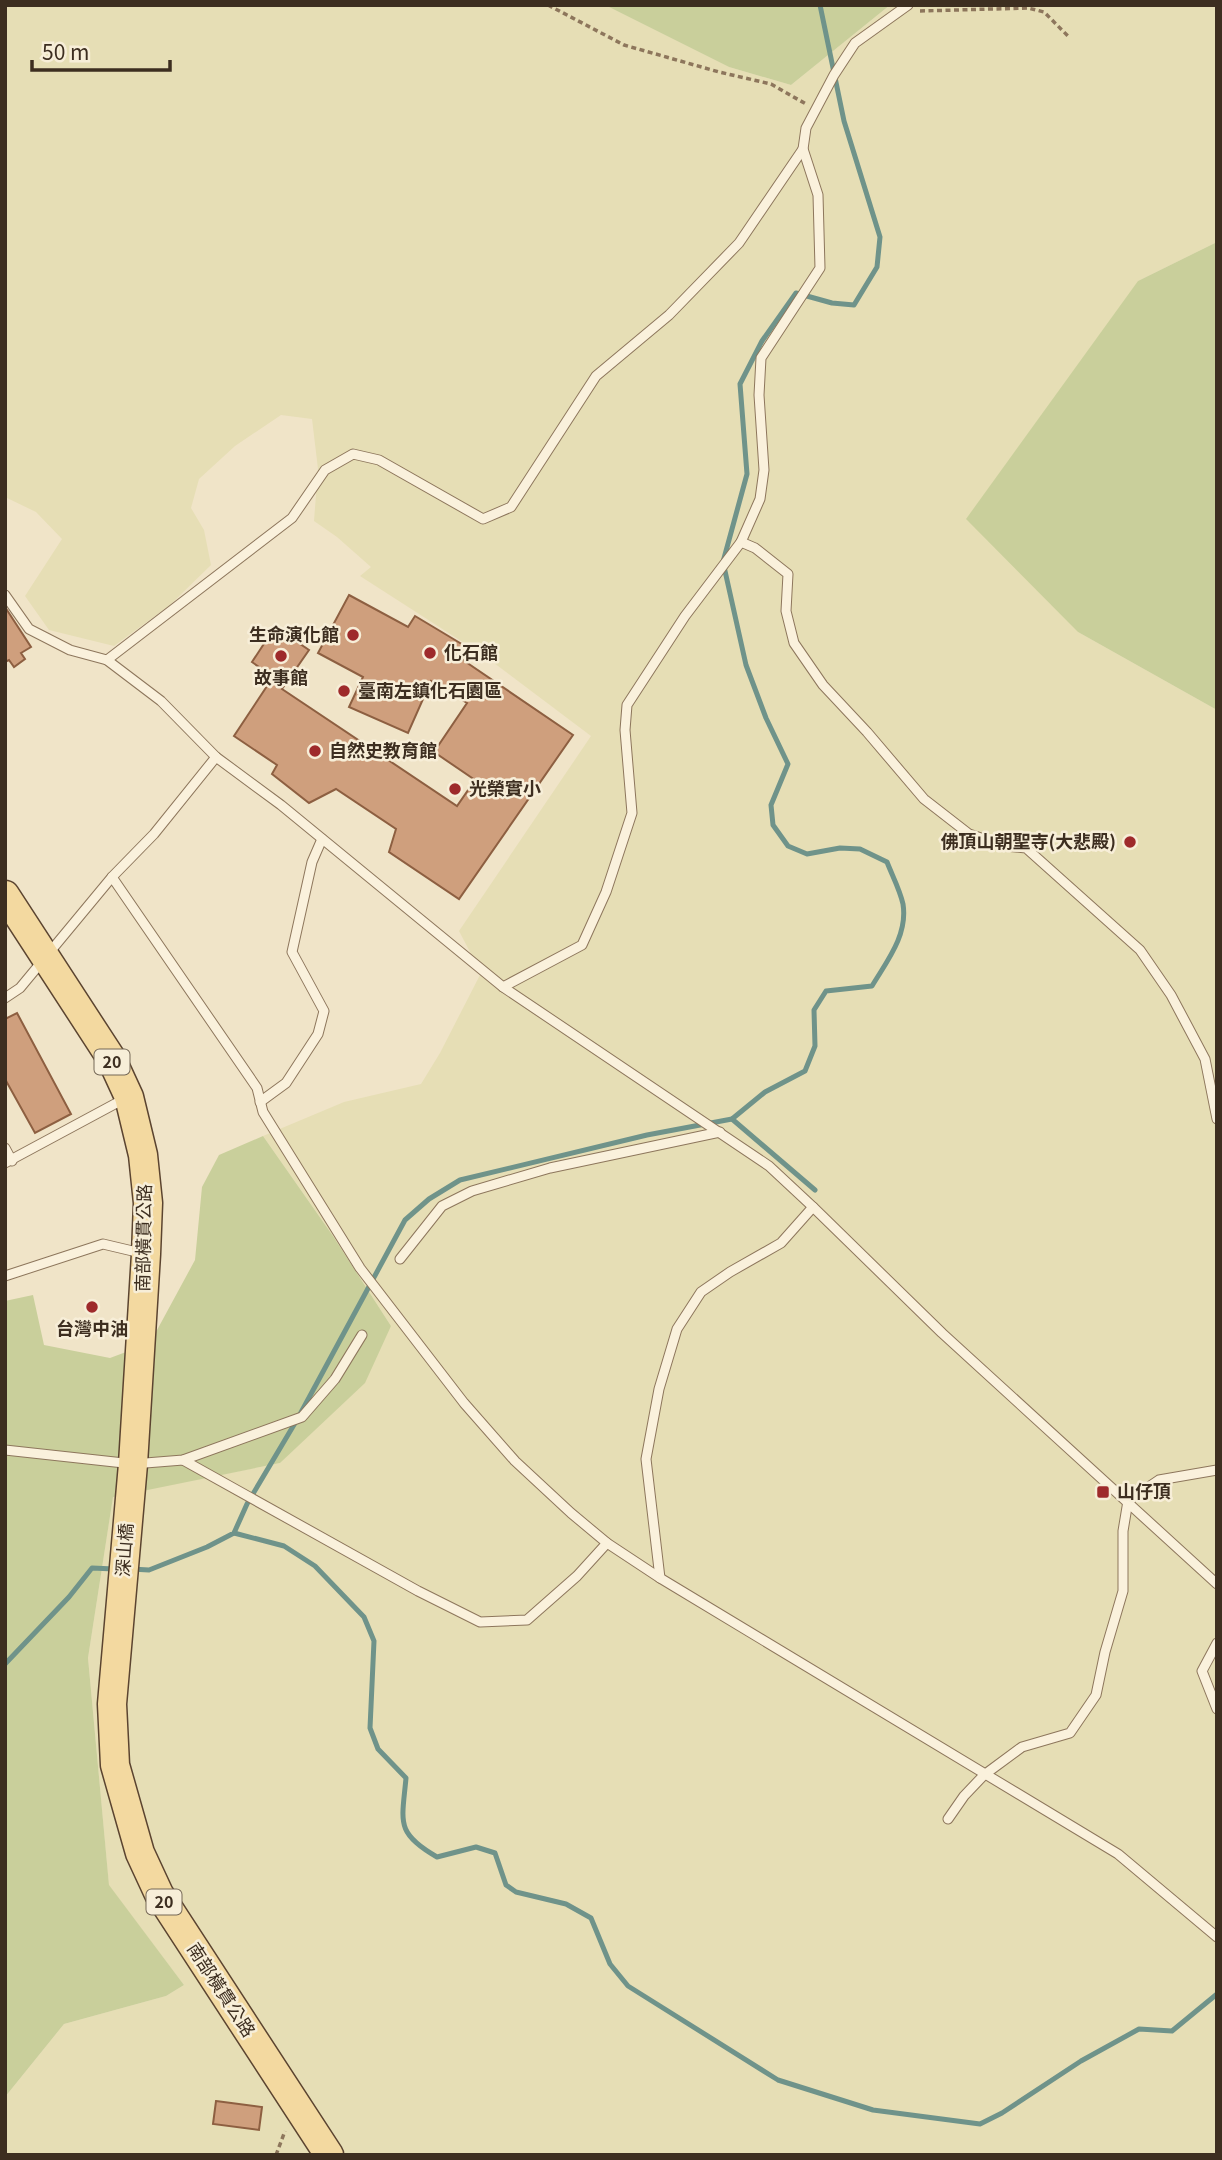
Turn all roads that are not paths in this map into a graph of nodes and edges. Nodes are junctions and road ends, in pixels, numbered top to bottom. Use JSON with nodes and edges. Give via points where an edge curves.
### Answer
{"nodes":[{"id":1,"x":904,"y":8,"type":"edge"},
{"id":2,"x":803,"y":149,"type":"junction"},
{"id":3,"x":741,"y":542,"type":"junction"},
{"id":4,"x":5,"y":595,"type":"edge"},
{"id":5,"x":107,"y":660,"type":"junction"},
{"id":6,"x":216,"y":757,"type":"junction"},
{"id":7,"x":322,"y":839,"type":"junction"},
{"id":8,"x":112,"y":877,"type":"junction"},
{"id":9,"x":5,"y":895,"type":"edge"},
{"id":10,"x":44,"y":958,"type":"junction"},
{"id":11,"x":503,"y":987,"type":"junction"},
{"id":12,"x":5,"y":998,"type":"edge"},
{"id":13,"x":129,"y":1097,"type":"junction"},
{"id":14,"x":260,"y":1102,"type":"junction"},
{"id":15,"x":1217,"y":1119,"type":"edge"},
{"id":16,"x":720,"y":1132,"type":"junction"},
{"id":17,"x":5,"y":1148,"type":"edge"},
{"id":18,"x":9,"y":1162,"type":"edge"},
{"id":19,"x":813,"y":1207,"type":"junction"},
{"id":20,"x":146,"y":1254,"type":"junction"},
{"id":21,"x":400,"y":1259,"type":"dead end"},
{"id":22,"x":5,"y":1276,"type":"edge"},
{"id":23,"x":362,"y":1335,"type":"dead end"},
{"id":24,"x":5,"y":1450,"type":"edge"},
{"id":25,"x":183,"y":1460,"type":"junction"},
{"id":26,"x":1217,"y":1470,"type":"edge"},
{"id":27,"x":131,"y":1478,"type":"junction"},
{"id":28,"x":1128,"y":1501,"type":"junction"},
{"id":29,"x":607,"y":1543,"type":"junction"},
{"id":30,"x":660,"y":1578,"type":"junction"},
{"id":31,"x":1217,"y":1584,"type":"edge"},
{"id":32,"x":121,"y":1609,"type":"joint"},
{"id":33,"x":1217,"y":1643,"type":"edge"},
{"id":34,"x":1217,"y":1709,"type":"edge"},
{"id":35,"x":984,"y":1775,"type":"junction"},
{"id":36,"x":948,"y":1819,"type":"dead end"},
{"id":37,"x":1217,"y":1937,"type":"edge"},
{"id":38,"x":329,"y":2155,"type":"edge"}],
"edges":[{"from":1,"to":2,"type":"lane","via":[[855,43],[814,109]]},
{"from":2,"to":3,"type":"lane","via":[[818,195],[820,268],[761,358],[764,470],[760,499]]},
{"from":2,"to":5,"type":"lane","via":[[739,243],[669,315],[596,376],[511,507],[483,519],[379,460],[353,454],[325,470],[292,518]]},
{"from":3,"to":11,"type":"lane","via":[[627,705],[632,813],[606,892],[582,945]]},
{"from":3,"to":15,"type":"lane","via":[[788,574],[786,611],[794,643],[823,685],[923,799],[969,834],[1026,848],[1140,950],[1171,995],[1205,1059]]},
{"from":4,"to":5,"type":"lane","via":[[29,629],[70,650]]},
{"from":5,"to":6,"type":"lane","via":[[161,701]]},
{"from":6,"to":7,"type":"lane"},
{"from":6,"to":8,"type":"lane"},
{"from":7,"to":11,"type":"lane"},
{"from":7,"to":14,"type":"lane","via":[[312,862],[292,952],[324,1011],[318,1034],[286,1083]]},
{"from":8,"to":10,"type":"lane"},
{"from":8,"to":14,"type":"lane","via":[[257,1088]]},
{"from":9,"to":10,"type":"main road","name":"南部橫貫公路","number":"20"},
{"from":10,"to":12,"type":"lane","via":[[20,988]]},
{"from":10,"to":13,"type":"main road","name":"南部橫貫公路","number":"20","via":[[111,1058]]},
{"from":11,"to":16,"type":"lane"},
{"from":13,"to":18,"type":"lane"},
{"from":13,"to":20,"type":"main road","name":"南部橫貫公路","number":"20","via":[[147,1191]]},
{"from":14,"to":29,"type":"lane","via":[[360,1268],[464,1404],[515,1461]]},
{"from":16,"to":19,"type":"lane","via":[[769,1166]]},
{"from":16,"to":21,"type":"lane","via":[[551,1168],[472,1191],[442,1206]]},
{"from":17,"to":18,"type":"lane"},
{"from":19,"to":28,"type":"lane","via":[[942,1334]]},
{"from":19,"to":30,"type":"lane","via":[[781,1243],[701,1293],[677,1329],[659,1389],[646,1459]]},
{"from":20,"to":22,"type":"lane","via":[[103,1244]]},
{"from":20,"to":27,"type":"main road","name":"南部橫貫公路","number":"20"},
{"from":23,"to":25,"type":"lane","via":[[335,1379],[302,1417]]},
{"from":24,"to":27,"type":"lane"},
{"from":25,"to":27,"type":"lane"},
{"from":25,"to":29,"type":"lane","via":[[480,1622],[527,1620]]},
{"from":26,"to":28,"type":"lane","via":[[1159,1480]]},
{"from":27,"to":32,"type":"main road","name":"深山橋","number":"20"},
{"from":28,"to":31,"type":"lane"},
{"from":28,"to":35,"type":"lane","via":[[1123,1591],[1096,1695],[1070,1732],[1022,1747]]},
{"from":29,"to":30,"type":"lane"},
{"from":30,"to":35,"type":"lane"},
{"from":32,"to":38,"type":"main road","name":"南部橫貫公路","number":"20","via":[[113,1704],[115,1765],[140,1853],[159,1894]]},
{"from":33,"to":34,"type":"lane","via":[[1202,1671]]},
{"from":35,"to":36,"type":"lane"},
{"from":35,"to":37,"type":"lane","via":[[1118,1854]]}]}
